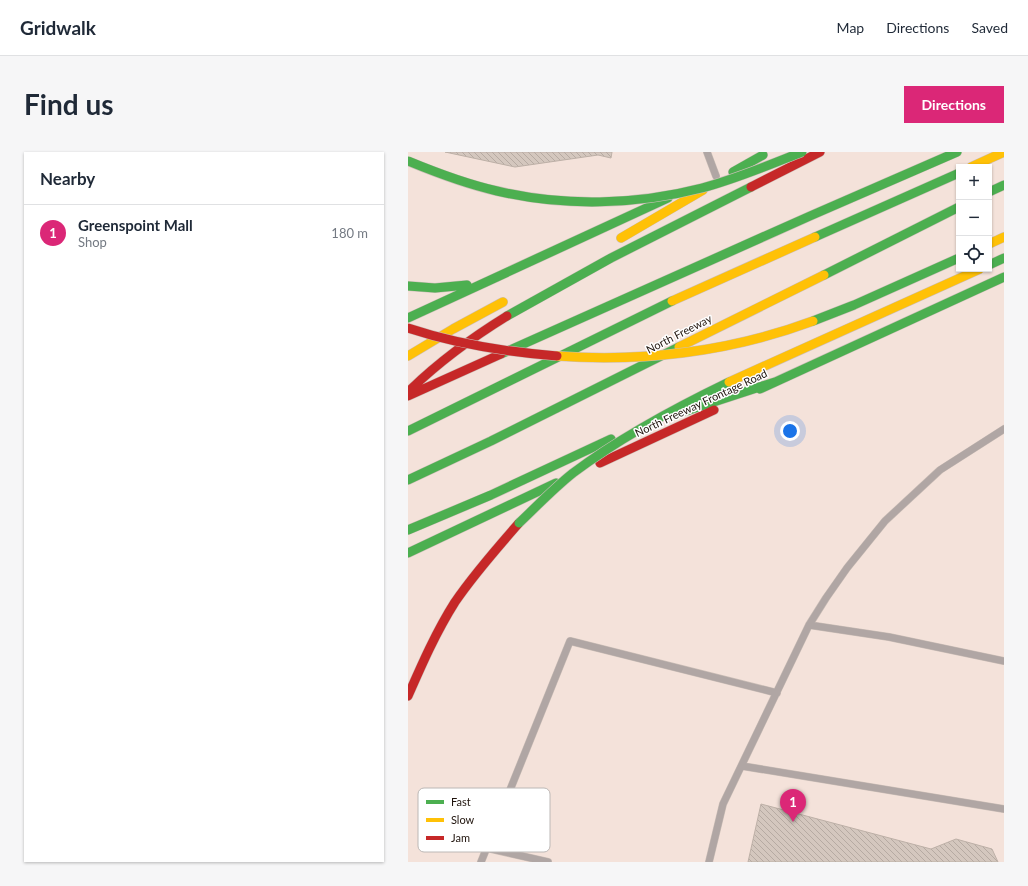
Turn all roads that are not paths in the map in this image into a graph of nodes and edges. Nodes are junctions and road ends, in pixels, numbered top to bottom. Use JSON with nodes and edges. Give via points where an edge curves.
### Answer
{"nodes":[{"id":1,"x":707,"y":152,"type":"edge"},
{"id":2,"x":802,"y":152,"type":"edge"},
{"id":3,"x":820,"y":152,"type":"edge"},
{"id":4,"x":957,"y":152,"type":"edge"},
{"id":5,"x":1004,"y":152,"type":"edge"},
{"id":6,"x":766,"y":153,"type":"edge"},
{"id":7,"x":408,"y":161,"type":"edge"},
{"id":8,"x":978,"y":164,"type":"edge"},
{"id":9,"x":956,"y":174,"type":"edge"},
{"id":10,"x":716,"y":176,"type":"junction"},
{"id":11,"x":1004,"y":185,"type":"edge"},
{"id":12,"x":992,"y":191,"type":"edge"},
{"id":13,"x":956,"y":208,"type":"edge"},
{"id":14,"x":1004,"y":237,"type":"edge"},
{"id":15,"x":613,"y":242,"type":"dead end"},
{"id":16,"x":992,"y":243,"type":"edge"},
{"id":17,"x":1004,"y":258,"type":"edge"},
{"id":18,"x":956,"y":259,"type":"edge"},
{"id":19,"x":992,"y":264,"type":"edge"},
{"id":20,"x":973,"y":272,"type":"edge"},
{"id":21,"x":1004,"y":276,"type":"edge"},
{"id":22,"x":490,"y":279,"type":"junction"},
{"id":23,"x":408,"y":286,"type":"edge"},
{"id":24,"x":509,"y":299,"type":"dead end"},
{"id":25,"x":408,"y":318,"type":"edge"},
{"id":26,"x":408,"y":328,"type":"edge"},
{"id":27,"x":408,"y":356,"type":"edge"},
{"id":28,"x":775,"y":382,"type":"junction"},
{"id":29,"x":408,"y":393,"type":"edge"},
{"id":30,"x":408,"y":396,"type":"edge"},
{"id":31,"x":1004,"y":429,"type":"edge"},
{"id":32,"x":408,"y":431,"type":"edge"},
{"id":33,"x":408,"y":480,"type":"edge"},
{"id":34,"x":408,"y":530,"type":"edge"},
{"id":35,"x":429,"y":544,"type":"junction"},
{"id":36,"x":408,"y":553,"type":"edge"},
{"id":37,"x":408,"y":563,"type":"edge"},
{"id":38,"x":809,"y":625,"type":"junction"},
{"id":39,"x":1004,"y":661,"type":"edge"},
{"id":40,"x":777,"y":693,"type":"junction"},
{"id":41,"x":408,"y":696,"type":"edge"},
{"id":42,"x":742,"y":766,"type":"junction"},
{"id":43,"x":511,"y":788,"type":"edge"},
{"id":44,"x":1004,"y":809,"type":"edge"},
{"id":45,"x":485,"y":852,"type":"edge"},
{"id":46,"x":504,"y":852,"type":"edge"},
{"id":47,"x":481,"y":862,"type":"edge"},
{"id":48,"x":548,"y":862,"type":"edge"},
{"id":49,"x":709,"y":862,"type":"edge"}],
"edges":[{"from":1,"to":10,"type":"lane"},
{"from":2,"to":7,"type":"main road","bridge":true,"via":[[703,188],[658,197],[575,201],[526,197],[478,186]]},
{"from":3,"to":29,"type":"main road","via":[[611,258],[513,312],[434,367]]},
{"from":4,"to":30,"type":"main road"},
{"from":5,"to":8,"type":"main road"},
{"from":6,"to":10,"type":"main road"},
{"from":6,"to":15,"type":"main road"},
{"from":9,"to":32,"type":"main road","via":[[680,298]]},
{"from":10,"to":22,"type":"main road"},
{"from":11,"to":12,"type":"main road"},
{"from":13,"to":33,"type":"main road","name":"North Freeway"},
{"from":14,"to":16,"type":"main road"},
{"from":17,"to":19,"type":"main road"},
{"from":18,"to":26,"type":"main road","bridge":true,"via":[[868,298],[790,328],[740,342],[682,353],[636,358],[556,357],[487,348]]},
{"from":20,"to":41,"type":"main road","bridge":true,"via":[[712,390],[611,446],[581,467],[549,493],[481,566],[455,603]]},
{"from":21,"to":28,"type":"main road","name":"North Freeway Frontage Road"},
{"from":22,"to":23,"type":"main road","via":[[464,286]]},
{"from":22,"to":25,"type":"main road"},
{"from":24,"to":27,"type":"main road"},
{"from":28,"to":34,"type":"main road","via":[[640,426],[491,495]]},
{"from":28,"to":35,"type":"main road","name":"North Freeway Frontage Road"},
{"from":31,"to":38,"type":"lane","via":[[940,470],[885,521],[839,580]]},
{"from":35,"to":36,"type":"main road","name":"North Freeway Frontage Road"},
{"from":35,"to":37,"type":"main road"},
{"from":38,"to":39,"type":"lane"},
{"from":38,"to":40,"type":"lane"},
{"from":40,"to":42,"type":"lane"},
{"from":40,"to":43,"type":"lane","via":[[570,640]]},
{"from":42,"to":44,"type":"lane"},
{"from":42,"to":49,"type":"lane","via":[[723,804]]},
{"from":45,"to":47,"type":"lane"},
{"from":46,"to":48,"type":"lane"}]}
